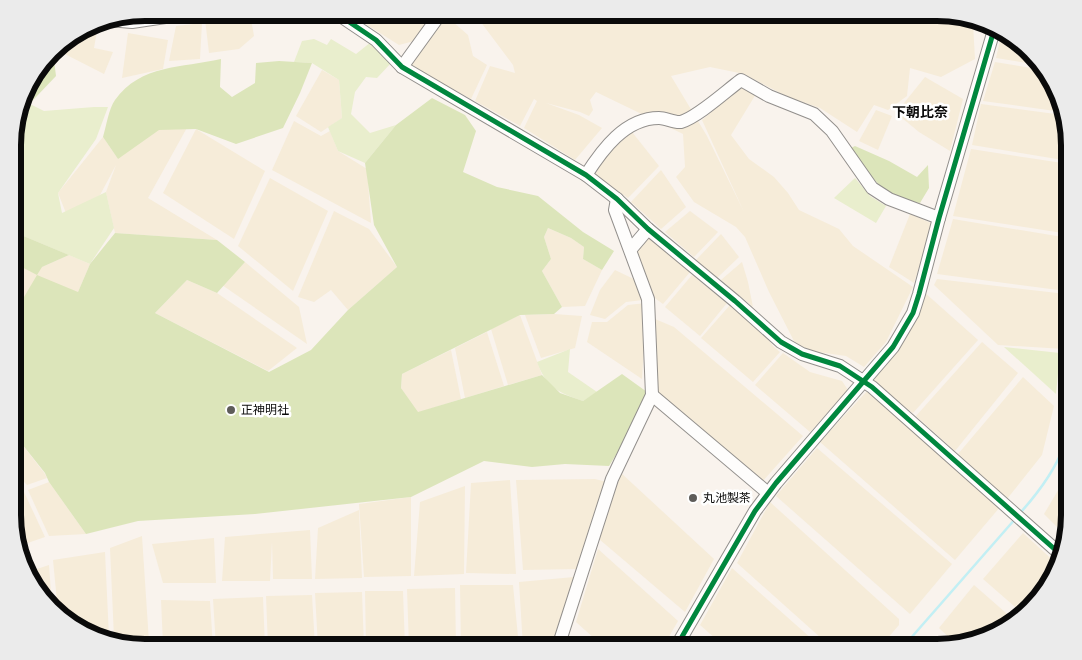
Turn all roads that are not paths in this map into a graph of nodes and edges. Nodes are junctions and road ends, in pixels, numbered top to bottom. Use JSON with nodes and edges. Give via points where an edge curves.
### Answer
{"nodes":[{"id":1,"x":349,"y":21,"type":"edge"},
{"id":2,"x":435,"y":21,"type":"edge"},
{"id":3,"x":993,"y":34,"type":"edge"},
{"id":4,"x":402,"y":67,"type":"junction"},
{"id":5,"x":586,"y":175,"type":"junction"},
{"id":6,"x":616,"y":198,"type":"junction"},
{"id":7,"x":939,"y":218,"type":"junction"},
{"id":8,"x":648,"y":228,"type":"junction"},
{"id":9,"x":631,"y":249,"type":"junction"},
{"id":10,"x":863,"y":381,"type":"junction"},
{"id":11,"x":652,"y":396,"type":"junction"},
{"id":12,"x":768,"y":494,"type":"junction"},
{"id":13,"x":1055,"y":550,"type":"edge"},
{"id":14,"x":561,"y":638,"type":"edge"},
{"id":15,"x":681,"y":638,"type":"edge"}],
"edges":[{"from":1,"to":4,"type":"street","via":[[376,40]]},
{"from":2,"to":4,"type":"street"},
{"from":3,"to":7,"type":"street"},
{"from":4,"to":5,"type":"street"},
{"from":5,"to":6,"type":"street"},
{"from":5,"to":7,"type":"street","via":[[620,132],[658,118],[680,122],[693,117],[741,80],[769,96],[814,114],[832,131],[872,188],[889,199]]},
{"from":6,"to":8,"type":"street"},
{"from":6,"to":9,"type":"street","via":[[615,210]]},
{"from":7,"to":10,"type":"street","via":[[913,313],[893,347]]},
{"from":8,"to":9,"type":"street"},
{"from":8,"to":10,"type":"street","via":[[782,342],[802,354],[840,366]]},
{"from":9,"to":11,"type":"street","via":[[648,299]]},
{"from":10,"to":12,"type":"street"},
{"from":10,"to":13,"type":"street"},
{"from":11,"to":12,"type":"street"},
{"from":11,"to":14,"type":"street","via":[[612,479]]},
{"from":12,"to":15,"type":"street"}]}
